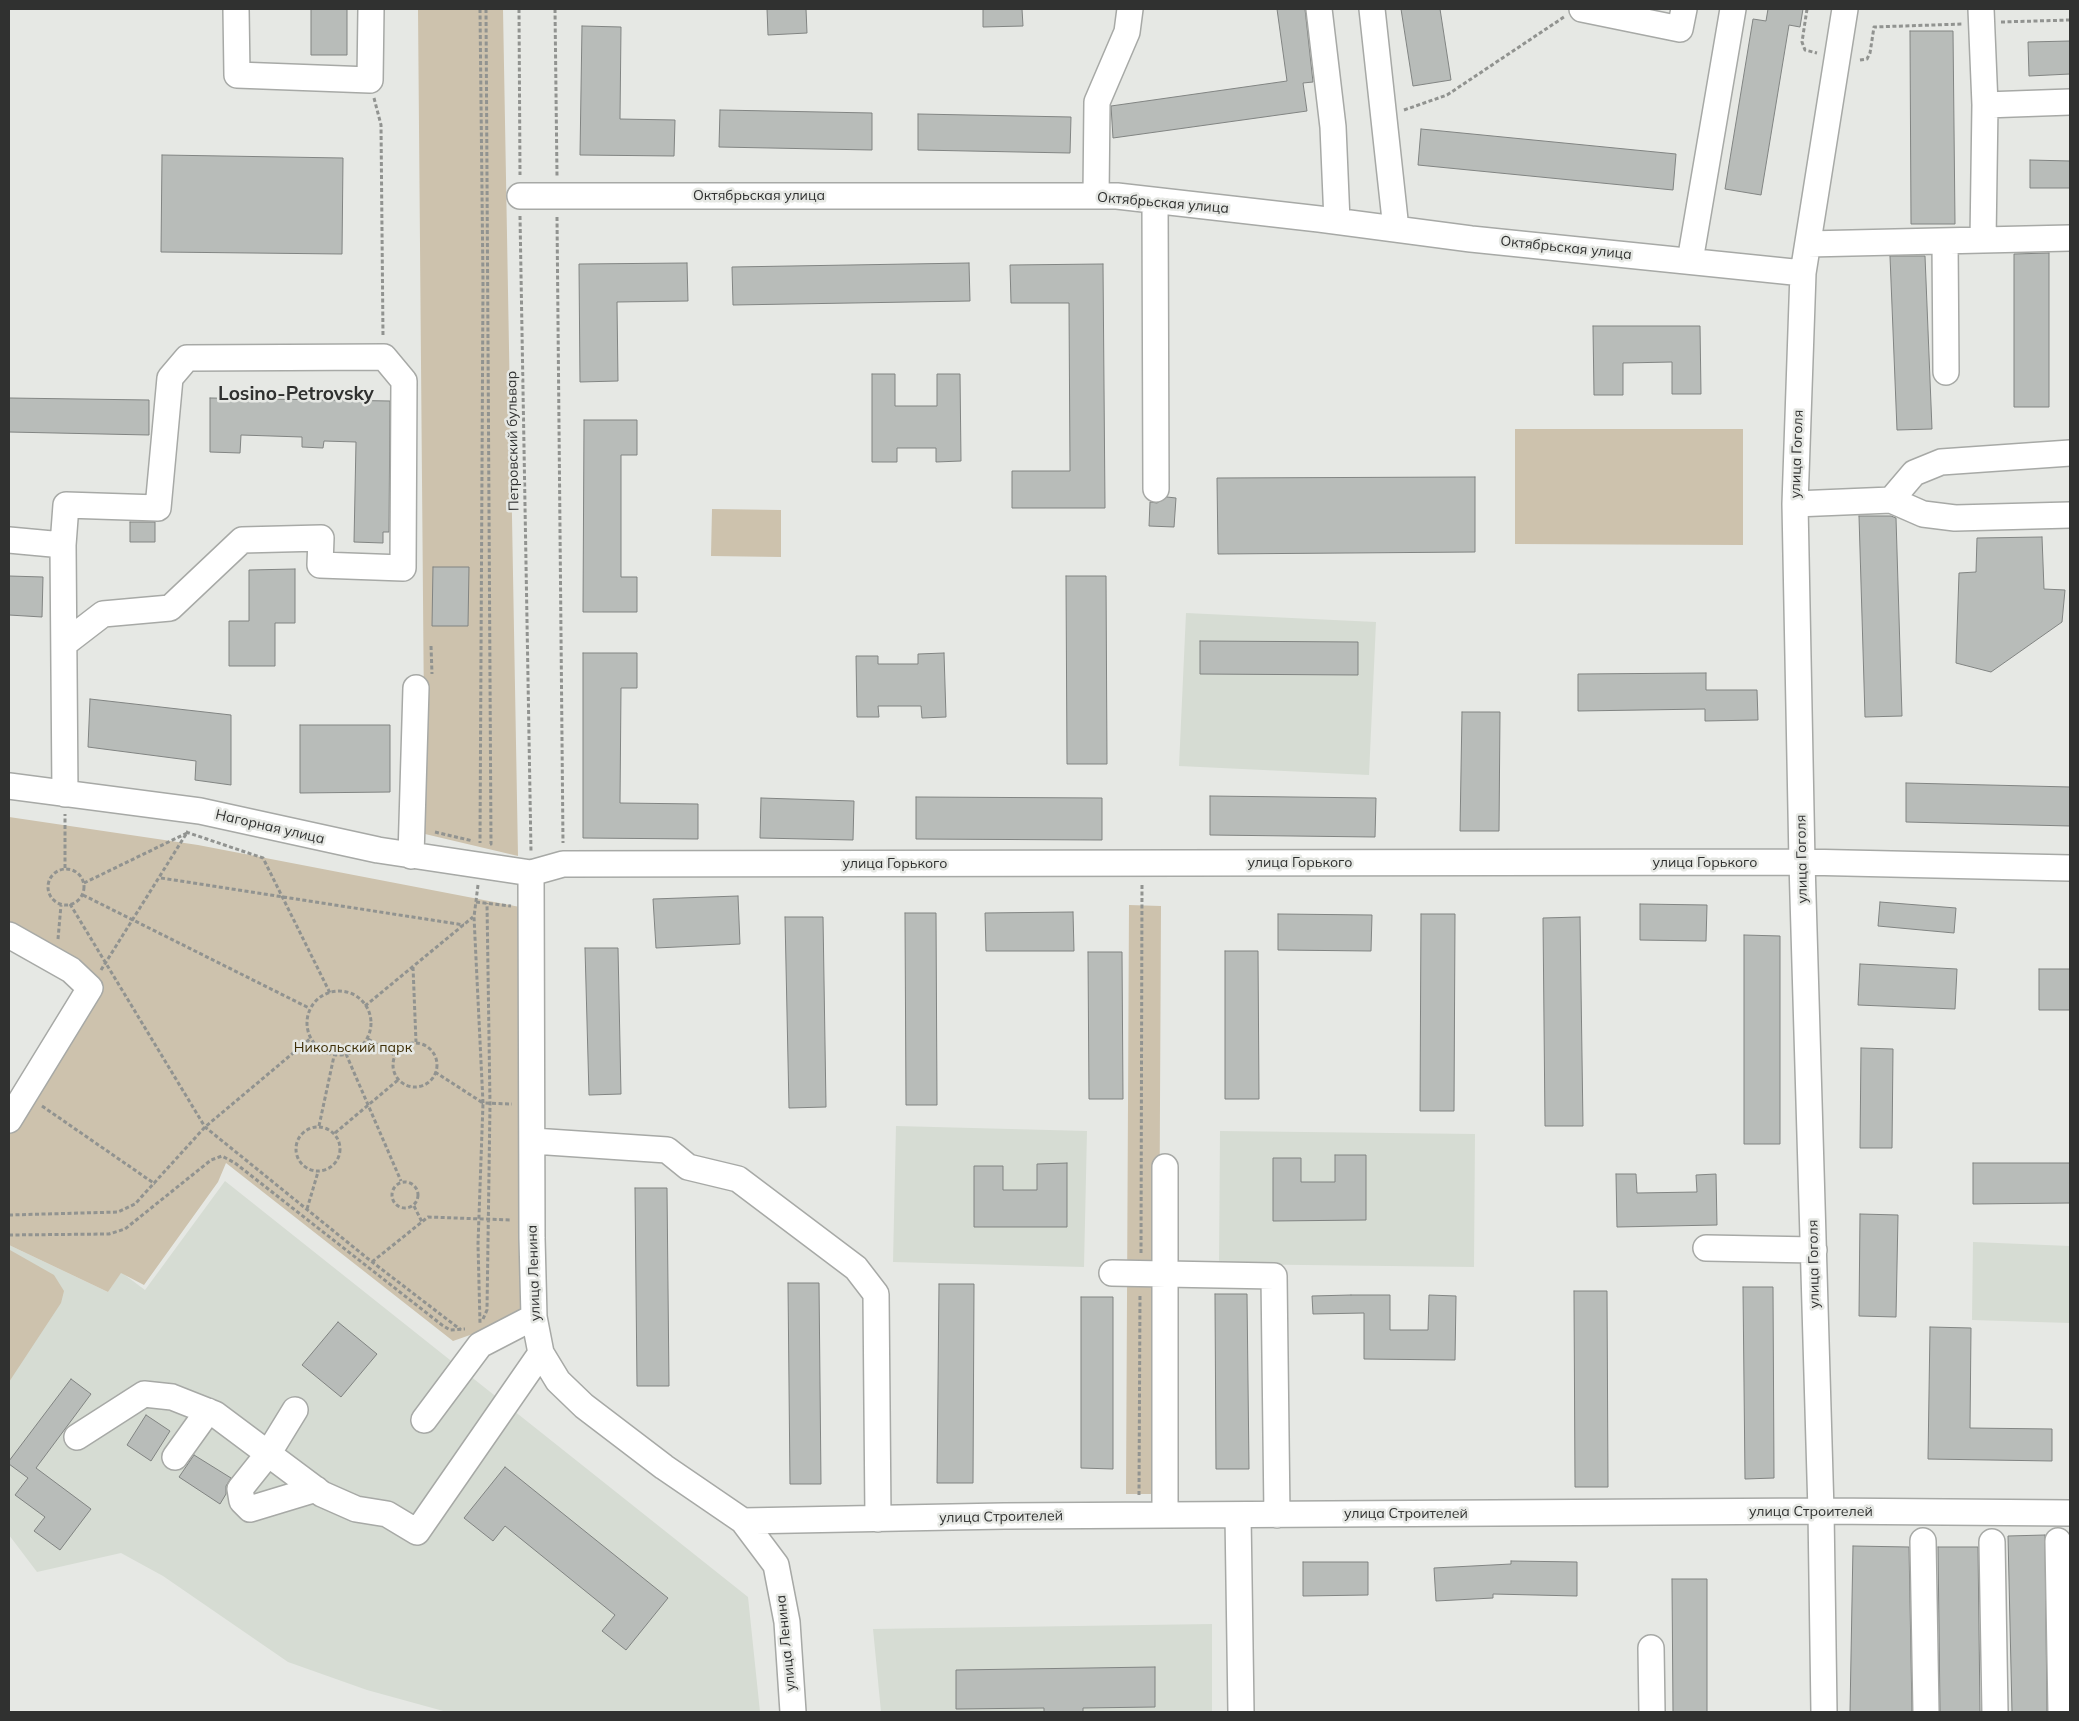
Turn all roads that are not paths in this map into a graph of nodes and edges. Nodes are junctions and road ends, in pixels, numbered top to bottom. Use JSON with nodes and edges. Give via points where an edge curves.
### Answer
{"nodes":[{"id":1,"x":236,"y":9,"type":"edge"},
{"id":2,"x":371,"y":9,"type":"edge"},
{"id":3,"x":1130,"y":9,"type":"edge"},
{"id":4,"x":1372,"y":9,"type":"edge"},
{"id":5,"x":1684,"y":9,"type":"edge"},
{"id":6,"x":1733,"y":9,"type":"edge"},
{"id":7,"x":1845,"y":9,"type":"edge"},
{"id":8,"x":1981,"y":9,"type":"edge"},
{"id":9,"x":1321,"y":11,"type":"edge"},
{"id":10,"x":1575,"y":11,"type":"edge"},
{"id":11,"x":2070,"y":102,"type":"edge"},
{"id":12,"x":1985,"y":105,"type":"junction"},
{"id":13,"x":520,"y":196,"type":"road end"},
{"id":14,"x":1096,"y":196,"type":"junction"},
{"id":15,"x":1155,"y":201,"type":"junction"},
{"id":16,"x":1336,"y":221,"type":"junction"},
{"id":17,"x":1396,"y":229,"type":"junction"},
{"id":18,"x":2070,"y":238,"type":"edge"},
{"id":19,"x":1983,"y":240,"type":"junction"},
{"id":20,"x":1945,"y":241,"type":"junction"},
{"id":21,"x":1808,"y":244,"type":"junction"},
{"id":22,"x":1690,"y":261,"type":"junction"},
{"id":23,"x":1803,"y":274,"type":"junction"},
{"id":24,"x":1946,"y":372,"type":"dead end"},
{"id":25,"x":2070,"y":453,"type":"edge"},
{"id":26,"x":1156,"y":489,"type":"dead end"},
{"id":27,"x":1891,"y":500,"type":"junction"},
{"id":28,"x":1795,"y":504,"type":"junction"},
{"id":29,"x":2070,"y":515,"type":"edge"},
{"id":30,"x":9,"y":540,"type":"edge"},
{"id":31,"x":63,"y":545,"type":"junction"},
{"id":32,"x":64,"y":644,"type":"junction"},
{"id":33,"x":416,"y":688,"type":"dead end"},
{"id":34,"x":9,"y":786,"type":"edge"},
{"id":35,"x":65,"y":808,"type":"junction"},
{"id":36,"x":411,"y":856,"type":"junction"},
{"id":37,"x":1802,"y":862,"type":"junction"},
{"id":38,"x":2070,"y":868,"type":"edge"},
{"id":39,"x":531,"y":873,"type":"junction"},
{"id":40,"x":9,"y":935,"type":"edge"},
{"id":41,"x":9,"y":1120,"type":"edge"},
{"id":42,"x":533,"y":1141,"type":"junction"},
{"id":43,"x":1165,"y":1167,"type":"dead end"},
{"id":44,"x":1706,"y":1248,"type":"dead end"},
{"id":45,"x":1814,"y":1250,"type":"junction"},
{"id":46,"x":1112,"y":1273,"type":"dead end"},
{"id":47,"x":1165,"y":1276,"type":"junction"},
{"id":48,"x":534,"y":1317,"type":"junction"},
{"id":49,"x":541,"y":1353,"type":"junction"},
{"id":50,"x":295,"y":1410,"type":"dead end"},
{"id":51,"x":208,"y":1411,"type":"junction"},
{"id":52,"x":424,"y":1420,"type":"dead end"},
{"id":53,"x":77,"y":1437,"type":"dead end"},
{"id":54,"x":268,"y":1454,"type":"junction"},
{"id":55,"x":175,"y":1456,"type":"dead end"},
{"id":56,"x":316,"y":1489,"type":"junction"},
{"id":57,"x":1821,"y":1511,"type":"junction"},
{"id":58,"x":2070,"y":1513,"type":"edge"},
{"id":59,"x":1165,"y":1515,"type":"junction"},
{"id":60,"x":1238,"y":1515,"type":"junction"},
{"id":61,"x":1277,"y":1515,"type":"junction"},
{"id":62,"x":878,"y":1518,"type":"junction"},
{"id":63,"x":743,"y":1521,"type":"junction"},
{"id":64,"x":1922,"y":1541,"type":"dead end"},
{"id":65,"x":2058,"y":1541,"type":"dead end"},
{"id":66,"x":1992,"y":1542,"type":"dead end"},
{"id":67,"x":1651,"y":1648,"type":"dead end"},
{"id":68,"x":793,"y":1712,"type":"edge"},
{"id":69,"x":1241,"y":1712,"type":"edge"},
{"id":70,"x":1652,"y":1712,"type":"edge"},
{"id":71,"x":1824,"y":1712,"type":"edge"},
{"id":72,"x":1926,"y":1712,"type":"edge"},
{"id":73,"x":1995,"y":1712,"type":"edge"},
{"id":74,"x":2061,"y":1712,"type":"edge"}],
"edges":[{"from":1,"to":2,"type":"street","via":[[237,75],[370,80]]},
{"from":3,"to":14,"type":"street","via":[[1126,32],[1096,102]]},
{"from":4,"to":17,"type":"street"},
{"from":5,"to":10,"type":"street","via":[[1680,29]]},
{"from":6,"to":22,"type":"street"},
{"from":7,"to":21,"type":"street","name":"улица Гоголя"},
{"from":8,"to":12,"type":"street"},
{"from":9,"to":16,"type":"street","via":[[1332,123]]},
{"from":11,"to":12,"type":"street"},
{"from":12,"to":19,"type":"street"},
{"from":13,"to":14,"type":"street","name":"Октябрьская улица"},
{"from":14,"to":15,"type":"street","name":"Октябрьская улица"},
{"from":15,"to":16,"type":"street","name":"Октябрьская улица"},
{"from":15,"to":26,"type":"street"},
{"from":16,"to":17,"type":"street","name":"Октябрьская улица"},
{"from":17,"to":22,"type":"street","name":"Октябрьская улица"},
{"from":18,"to":19,"type":"street"},
{"from":19,"to":20,"type":"street"},
{"from":20,"to":21,"type":"street"},
{"from":20,"to":24,"type":"street"},
{"from":21,"to":23,"type":"street","name":"улица Гоголя"},
{"from":22,"to":23,"type":"street","name":"Октябрьская улица"},
{"from":23,"to":28,"type":"street","name":"улица Гоголя"},
{"from":25,"to":27,"type":"street","via":[[1941,462],[1914,473]]},
{"from":27,"to":28,"type":"street"},
{"from":27,"to":29,"type":"street","via":[[1923,514],[1955,518]]},
{"from":28,"to":37,"type":"street","name":"улица Гоголя"},
{"from":30,"to":31,"type":"street"},
{"from":31,"to":32,"type":"street"},
{"from":31,"to":32,"type":"street","via":[[66,505],[158,508],[170,378],[188,358],[384,357],[404,381],[403,568],[320,565],[321,538],[242,540],[170,608],[103,614]]},
{"from":32,"to":35,"type":"street"},
{"from":33,"to":36,"type":"street"},
{"from":34,"to":35,"type":"street","name":"Нагорная улица"},
{"from":35,"to":36,"type":"street","name":"Нагорная улица","via":[[200,811]]},
{"from":36,"to":39,"type":"street","name":"Нагорная улица"},
{"from":37,"to":38,"type":"street","name":"улица Горького"},
{"from":37,"to":39,"type":"street","name":"улица Горького","via":[[563,864]]},
{"from":37,"to":45,"type":"street","name":"улица Гоголя"},
{"from":39,"to":42,"type":"street","name":"улица Ленина"},
{"from":40,"to":41,"type":"street","via":[[71,970],[90,988]]},
{"from":42,"to":48,"type":"street","name":"улица Ленина"},
{"from":42,"to":62,"type":"street","via":[[667,1150],[688,1167],[738,1179],[856,1268],[876,1294]]},
{"from":43,"to":47,"type":"street"},
{"from":44,"to":45,"type":"street"},
{"from":45,"to":57,"type":"street","name":"улица Гоголя"},
{"from":46,"to":47,"type":"street"},
{"from":47,"to":59,"type":"street"},
{"from":47,"to":61,"type":"street","via":[[1274,1276]]},
{"from":48,"to":49,"type":"street","name":"улица Ленина"},
{"from":48,"to":52,"type":"street","via":[[474,1333]]},
{"from":49,"to":56,"type":"street","via":[[417,1532],[387,1514],[356,1509]]},
{"from":49,"to":63,"type":"street","name":"улица Ленина","via":[[558,1381],[584,1406],[664,1467]]},
{"from":50,"to":54,"type":"street"},
{"from":51,"to":53,"type":"street","via":[[172,1397],[144,1394]]},
{"from":51,"to":54,"type":"street"},
{"from":51,"to":55,"type":"street"},
{"from":54,"to":56,"type":"street"},
{"from":54,"to":56,"type":"street","via":[[240,1489],[242,1501],[250,1509]]},
{"from":57,"to":58,"type":"street","name":"улица Строителей"},
{"from":57,"to":61,"type":"street","name":"улица Строителей"},
{"from":57,"to":71,"type":"street","name":"улица Гоголя"},
{"from":59,"to":60,"type":"street","name":"улица Строителей"},
{"from":59,"to":62,"type":"street","name":"улица Строителей"},
{"from":60,"to":61,"type":"street","name":"улица Строителей"},
{"from":60,"to":69,"type":"street"},
{"from":62,"to":63,"type":"street","name":"улица Строителей"},
{"from":63,"to":68,"type":"street","name":"улица Ленина","via":[[776,1565],[787,1622]]},
{"from":64,"to":72,"type":"street"},
{"from":65,"to":74,"type":"street"},
{"from":66,"to":73,"type":"street"},
{"from":67,"to":70,"type":"street"}]}
